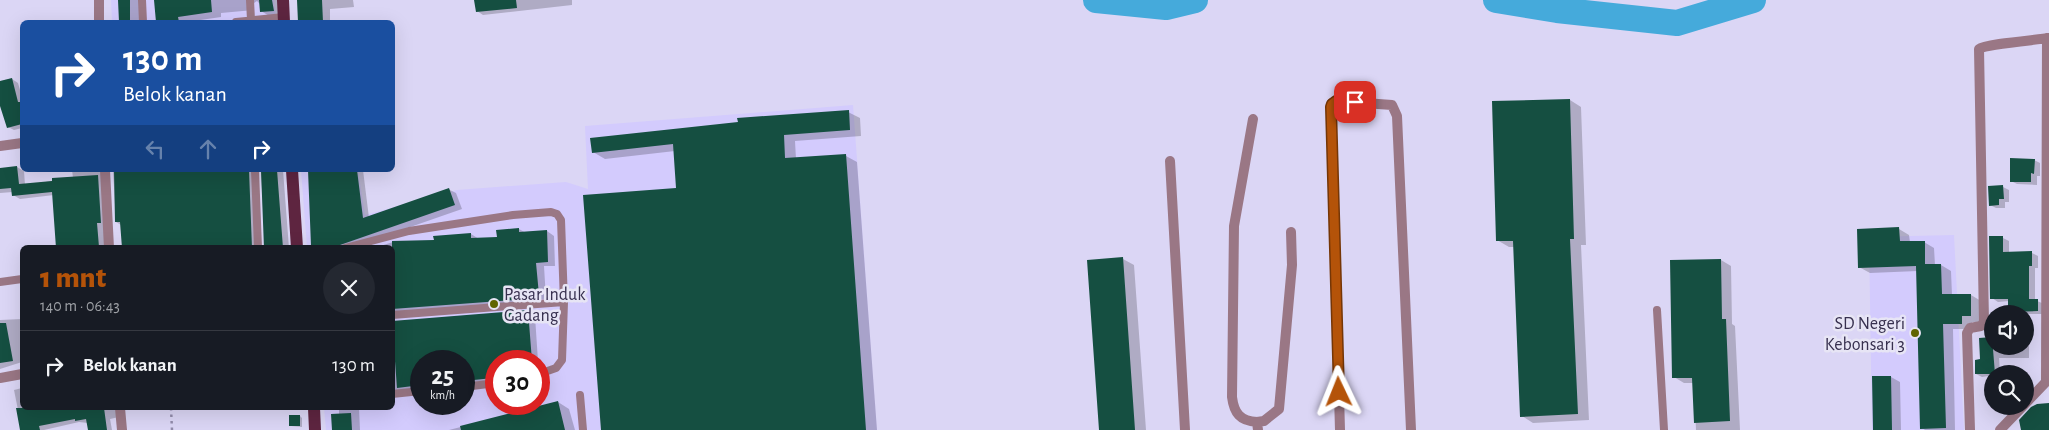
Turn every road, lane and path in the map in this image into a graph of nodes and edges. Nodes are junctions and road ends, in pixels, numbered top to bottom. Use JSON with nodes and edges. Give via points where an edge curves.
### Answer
{"nodes":[{"id":1,"x":99,"y":0,"type":"edge"},
{"id":2,"x":142,"y":0,"type":"edge"},
{"id":3,"x":250,"y":0,"type":"edge"},
{"id":4,"x":283,"y":0,"type":"edge"},
{"id":5,"x":99,"y":20,"type":"edge"},
{"id":6,"x":143,"y":20,"type":"edge"},
{"id":7,"x":251,"y":20,"type":"joint"},
{"id":8,"x":284,"y":20,"type":"edge"},
{"id":9,"x":2048,"y":38,"type":"edge"},
{"id":10,"x":1253,"y":119,"type":"dead end"},
{"id":11,"x":20,"y":143,"type":"edge"},
{"id":12,"x":0,"y":146,"type":"edge"},
{"id":13,"x":1170,"y":161,"type":"dead end"},
{"id":14,"x":105,"y":172,"type":"edge"},
{"id":15,"x":255,"y":172,"type":"edge"},
{"id":16,"x":292,"y":172,"type":"edge"},
{"id":17,"x":1292,"y":232,"type":"dead end"},
{"id":18,"x":109,"y":245,"type":"edge"},
{"id":19,"x":258,"y":245,"type":"edge"},
{"id":20,"x":297,"y":245,"type":"edge"},
{"id":21,"x":356,"y":245,"type":"edge"},
{"id":22,"x":20,"y":279,"type":"edge"},
{"id":23,"x":0,"y":282,"type":"edge"},
{"id":24,"x":564,"y":302,"type":"junction"},
{"id":25,"x":1657,"y":310,"type":"dead end"},
{"id":26,"x":395,"y":315,"type":"edge"},
{"id":27,"x":550,"y":370,"type":"edge"},
{"id":28,"x":20,"y":374,"type":"edge"},
{"id":29,"x":0,"y":378,"type":"edge"},
{"id":30,"x":2048,"y":380,"type":"edge"},
{"id":31,"x":410,"y":392,"type":"edge"},
{"id":32,"x":395,"y":394,"type":"edge"},
{"id":33,"x":580,"y":395,"type":"dead end"},
{"id":34,"x":120,"y":410,"type":"edge"},
{"id":35,"x":171,"y":410,"type":"edge"},
{"id":36,"x":314,"y":410,"type":"edge"},
{"id":37,"x":1258,"y":426,"type":"edge"},
{"id":38,"x":122,"y":430,"type":"edge"},
{"id":39,"x":172,"y":430,"type":"edge"},
{"id":40,"x":315,"y":430,"type":"edge"},
{"id":41,"x":583,"y":430,"type":"edge"},
{"id":42,"x":1185,"y":430,"type":"edge"},
{"id":43,"x":1340,"y":430,"type":"edge"},
{"id":44,"x":1411,"y":430,"type":"edge"},
{"id":45,"x":1664,"y":430,"type":"edge"},
{"id":46,"x":1970,"y":430,"type":"edge"},
{"id":47,"x":2000,"y":430,"type":"edge"}],
"edges":[{"from":1,"to":5,"type":"street"},
{"from":2,"to":6,"type":"lane"},
{"from":3,"to":7,"type":"lane"},
{"from":4,"to":8,"type":"main road"},
{"from":7,"to":8,"type":"lane"},
{"from":9,"to":30,"type":"street"},
{"from":9,"to":46,"type":"street","via":[[1985,45],[1980,49],[1984,322],[1970,328],[1967,333]]},
{"from":10,"to":37,"type":"street","via":[[1234,226],[1232,397],[1234,410],[1240,417]]},
{"from":11,"to":12,"type":"street"},
{"from":13,"to":42,"type":"street"},
{"from":14,"to":18,"type":"street"},
{"from":15,"to":19,"type":"lane"},
{"from":16,"to":20,"type":"main road"},
{"from":17,"to":37,"type":"street","via":[[1280,404],[1279,409]]},
{"from":21,"to":24,"type":"lane","via":[[409,231],[551,212],[561,220]]},
{"from":22,"to":23,"type":"lane"},
{"from":24,"to":26,"type":"lane"},
{"from":24,"to":27,"type":"lane","via":[[562,360]]},
{"from":25,"to":45,"type":"lane"},
{"from":28,"to":29,"type":"street"},
{"from":30,"to":47,"type":"street"},
{"from":31,"to":32,"type":"lane"},
{"from":33,"to":41,"type":"lane"},
{"from":34,"to":38,"type":"street"},
{"from":35,"to":39,"type":"path"},
{"from":36,"to":40,"type":"main road"},
{"from":43,"to":44,"type":"street","via":[[1331,107],[1336,101],[1392,105],[1397,116]]}]}
